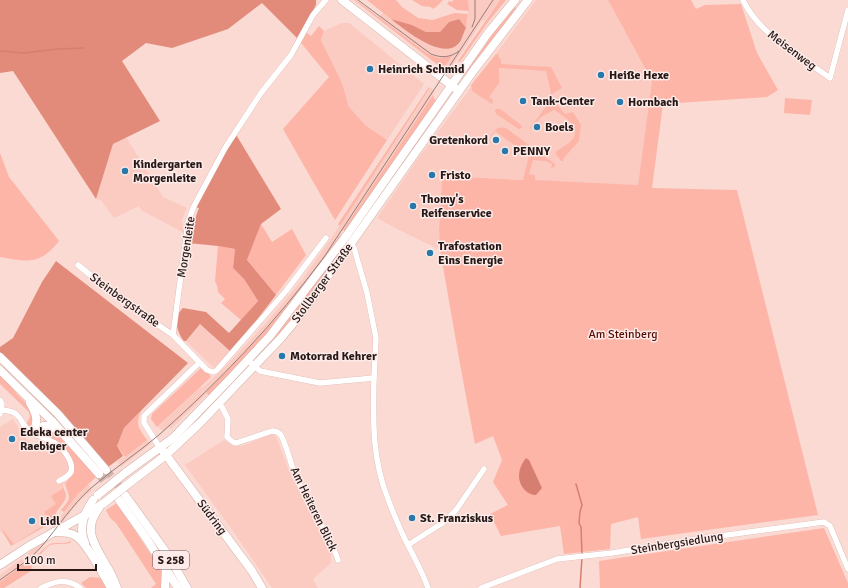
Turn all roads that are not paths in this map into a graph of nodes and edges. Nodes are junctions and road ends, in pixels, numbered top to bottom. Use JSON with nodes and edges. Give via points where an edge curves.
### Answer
{"nodes":[{"id":1,"x":326,"y":0,"type":"edge"},
{"id":2,"x":342,"y":0,"type":"edge"},
{"id":3,"x":515,"y":0,"type":"edge"},
{"id":4,"x":528,"y":0,"type":"edge"},
{"id":5,"x":742,"y":0,"type":"edge"},
{"id":6,"x":848,"y":10,"type":"edge"},
{"id":7,"x":452,"y":86,"type":"junction"},
{"id":8,"x":458,"y":91,"type":"junction"},
{"id":9,"x":326,"y":238,"type":"dead end"},
{"id":10,"x":351,"y":244,"type":"junction"},
{"id":11,"x":78,"y":265,"type":"dead end"},
{"id":12,"x":173,"y":335,"type":"junction"},
{"id":13,"x":0,"y":357,"type":"edge"},
{"id":14,"x":248,"y":360,"type":"junction"},
{"id":15,"x":199,"y":362,"type":"junction"},
{"id":16,"x":254,"y":367,"type":"junction"},
{"id":17,"x":0,"y":370,"type":"edge"},
{"id":18,"x":374,"y":378,"type":"junction"},
{"id":19,"x":25,"y":394,"type":"junction"},
{"id":20,"x":0,"y":400,"type":"edge"},
{"id":21,"x":219,"y":404,"type":"junction"},
{"id":22,"x":1,"y":412,"type":"edge"},
{"id":23,"x":35,"y":433,"type":"junction"},
{"id":24,"x":66,"y":437,"type":"junction"},
{"id":25,"x":160,"y":448,"type":"junction"},
{"id":26,"x":166,"y":455,"type":"junction"},
{"id":27,"x":484,"y":469,"type":"dead end"},
{"id":28,"x":59,"y":481,"type":"dead end"},
{"id":29,"x":103,"y":504,"type":"junction"},
{"id":30,"x":82,"y":515,"type":"junction"},
{"id":31,"x":91,"y":528,"type":"junction"},
{"id":32,"x":54,"y":532,"type":"junction"},
{"id":33,"x":408,"y":545,"type":"junction"},
{"id":34,"x":87,"y":548,"type":"junction"},
{"id":35,"x":338,"y":560,"type":"dead end"},
{"id":36,"x":0,"y":565,"type":"edge"},
{"id":37,"x":166,"y":568,"type":"junction"},
{"id":38,"x":848,"y":569,"type":"edge"},
{"id":39,"x":41,"y":588,"type":"edge"},
{"id":40,"x":80,"y":588,"type":"edge"},
{"id":41,"x":111,"y":588,"type":"edge"},
{"id":42,"x":117,"y":588,"type":"edge"},
{"id":43,"x":165,"y":588,"type":"edge"},
{"id":44,"x":178,"y":588,"type":"edge"},
{"id":45,"x":188,"y":588,"type":"edge"},
{"id":46,"x":262,"y":588,"type":"edge"},
{"id":47,"x":428,"y":588,"type":"edge"},
{"id":48,"x":480,"y":588,"type":"edge"}],
"edges":[{"from":1,"to":12,"type":"street","name":"Morgenleite","via":[[313,15],[291,55],[246,116],[218,160],[194,206],[188,222]]},
{"from":2,"to":7,"type":"main road"},
{"from":3,"to":7,"type":"main road","name":"Stollberger Straße","via":[[496,22]]},
{"from":4,"to":8,"type":"main road","name":"Stollberger Straße"},
{"from":5,"to":6,"type":"street","name":"Meisenweg","via":[[775,39],[830,78]]},
{"from":7,"to":8,"type":"main road"},
{"from":7,"to":14,"type":"main road","name":"Stollberger Straße","via":[[343,241],[270,336]]},
{"from":8,"to":10,"type":"main road","name":"Stollberger Straße"},
{"from":9,"to":15,"type":"street","name":"Stollberger Straße","via":[[286,291],[216,371],[211,372]]},
{"from":10,"to":16,"type":"main road","name":"Stollberger Straße","via":[[301,314]]},
{"from":10,"to":18,"type":"street","via":[[367,293],[376,338]]},
{"from":11,"to":12,"type":"street","name":"Steinbergstraße","via":[[117,297]]},
{"from":12,"to":15,"type":"street"},
{"from":13,"to":24,"type":"main road","via":[[58,414],[102,472]]},
{"from":14,"to":16,"type":"street"},
{"from":14,"to":25,"type":"main road","name":"Stollberger Straße","via":[[173,438]]},
{"from":15,"to":25,"type":"street","via":[[144,416],[144,423]]},
{"from":16,"to":18,"type":"street","via":[[260,371],[320,382]]},
{"from":16,"to":21,"type":"main road","name":"Stollberger Straße"},
{"from":17,"to":19,"type":"main road"},
{"from":18,"to":33,"type":"street","via":[[373,420],[376,455],[388,498]]},
{"from":19,"to":23,"type":"main road","via":[[37,418]]},
{"from":19,"to":24,"type":"main road"},
{"from":20,"to":22,"type":"street"},
{"from":21,"to":26,"type":"main road","name":"Stollberger Straße"},
{"from":21,"to":35,"type":"street","name":"Am Heiteren Blick","via":[[228,419],[227,437],[233,442],[272,431],[282,436],[304,496],[332,544]]},
{"from":22,"to":23,"type":"street","via":[[9,411],[19,416],[26,427]]},
{"from":23,"to":24,"type":"main road","via":[[45,426],[55,428]]},
{"from":23,"to":28,"type":"street","via":[[56,444],[68,459],[70,473]]},
{"from":25,"to":26,"type":"main road","name":"Südring"},
{"from":25,"to":30,"type":"main road","name":"Stollberger Straße","bridge":true,"via":[[95,498]]},
{"from":26,"to":29,"type":"main road","name":"Stollberger Straße","bridge":true},
{"from":26,"to":46,"type":"main road","name":"Südring"},
{"from":27,"to":33,"type":"street","via":[[456,510],[444,522]]},
{"from":29,"to":30,"type":"main road","name":"Stollberger Straße"},
{"from":29,"to":31,"type":"main road","via":[[94,517]]},
{"from":30,"to":31,"type":"main road","via":[[89,520]]},
{"from":30,"to":32,"type":"main road","name":"Stollberger Straße"},
{"from":30,"to":34,"type":"main road","via":[[82,535]]},
{"from":31,"to":42,"type":"main road","via":[[94,544]]},
{"from":32,"to":34,"type":"main road","via":[[76,536]]},
{"from":32,"to":36,"type":"main road","name":"Stollberger Straße"},
{"from":33,"to":47,"type":"street"},
{"from":34,"to":41,"type":"main road"},
{"from":37,"to":43,"type":"main road","number":"S 258"},
{"from":37,"to":44,"type":"main road","number":"S 258"},
{"from":37,"to":45,"type":"main road","number":"S 258","via":[[122,498],[164,550]]},
{"from":38,"to":48,"type":"street","name":"Steinbergsiedlung","via":[[830,526],[824,522],[557,559]]},
{"from":39,"to":40,"type":"street","via":[[64,581]]}]}
